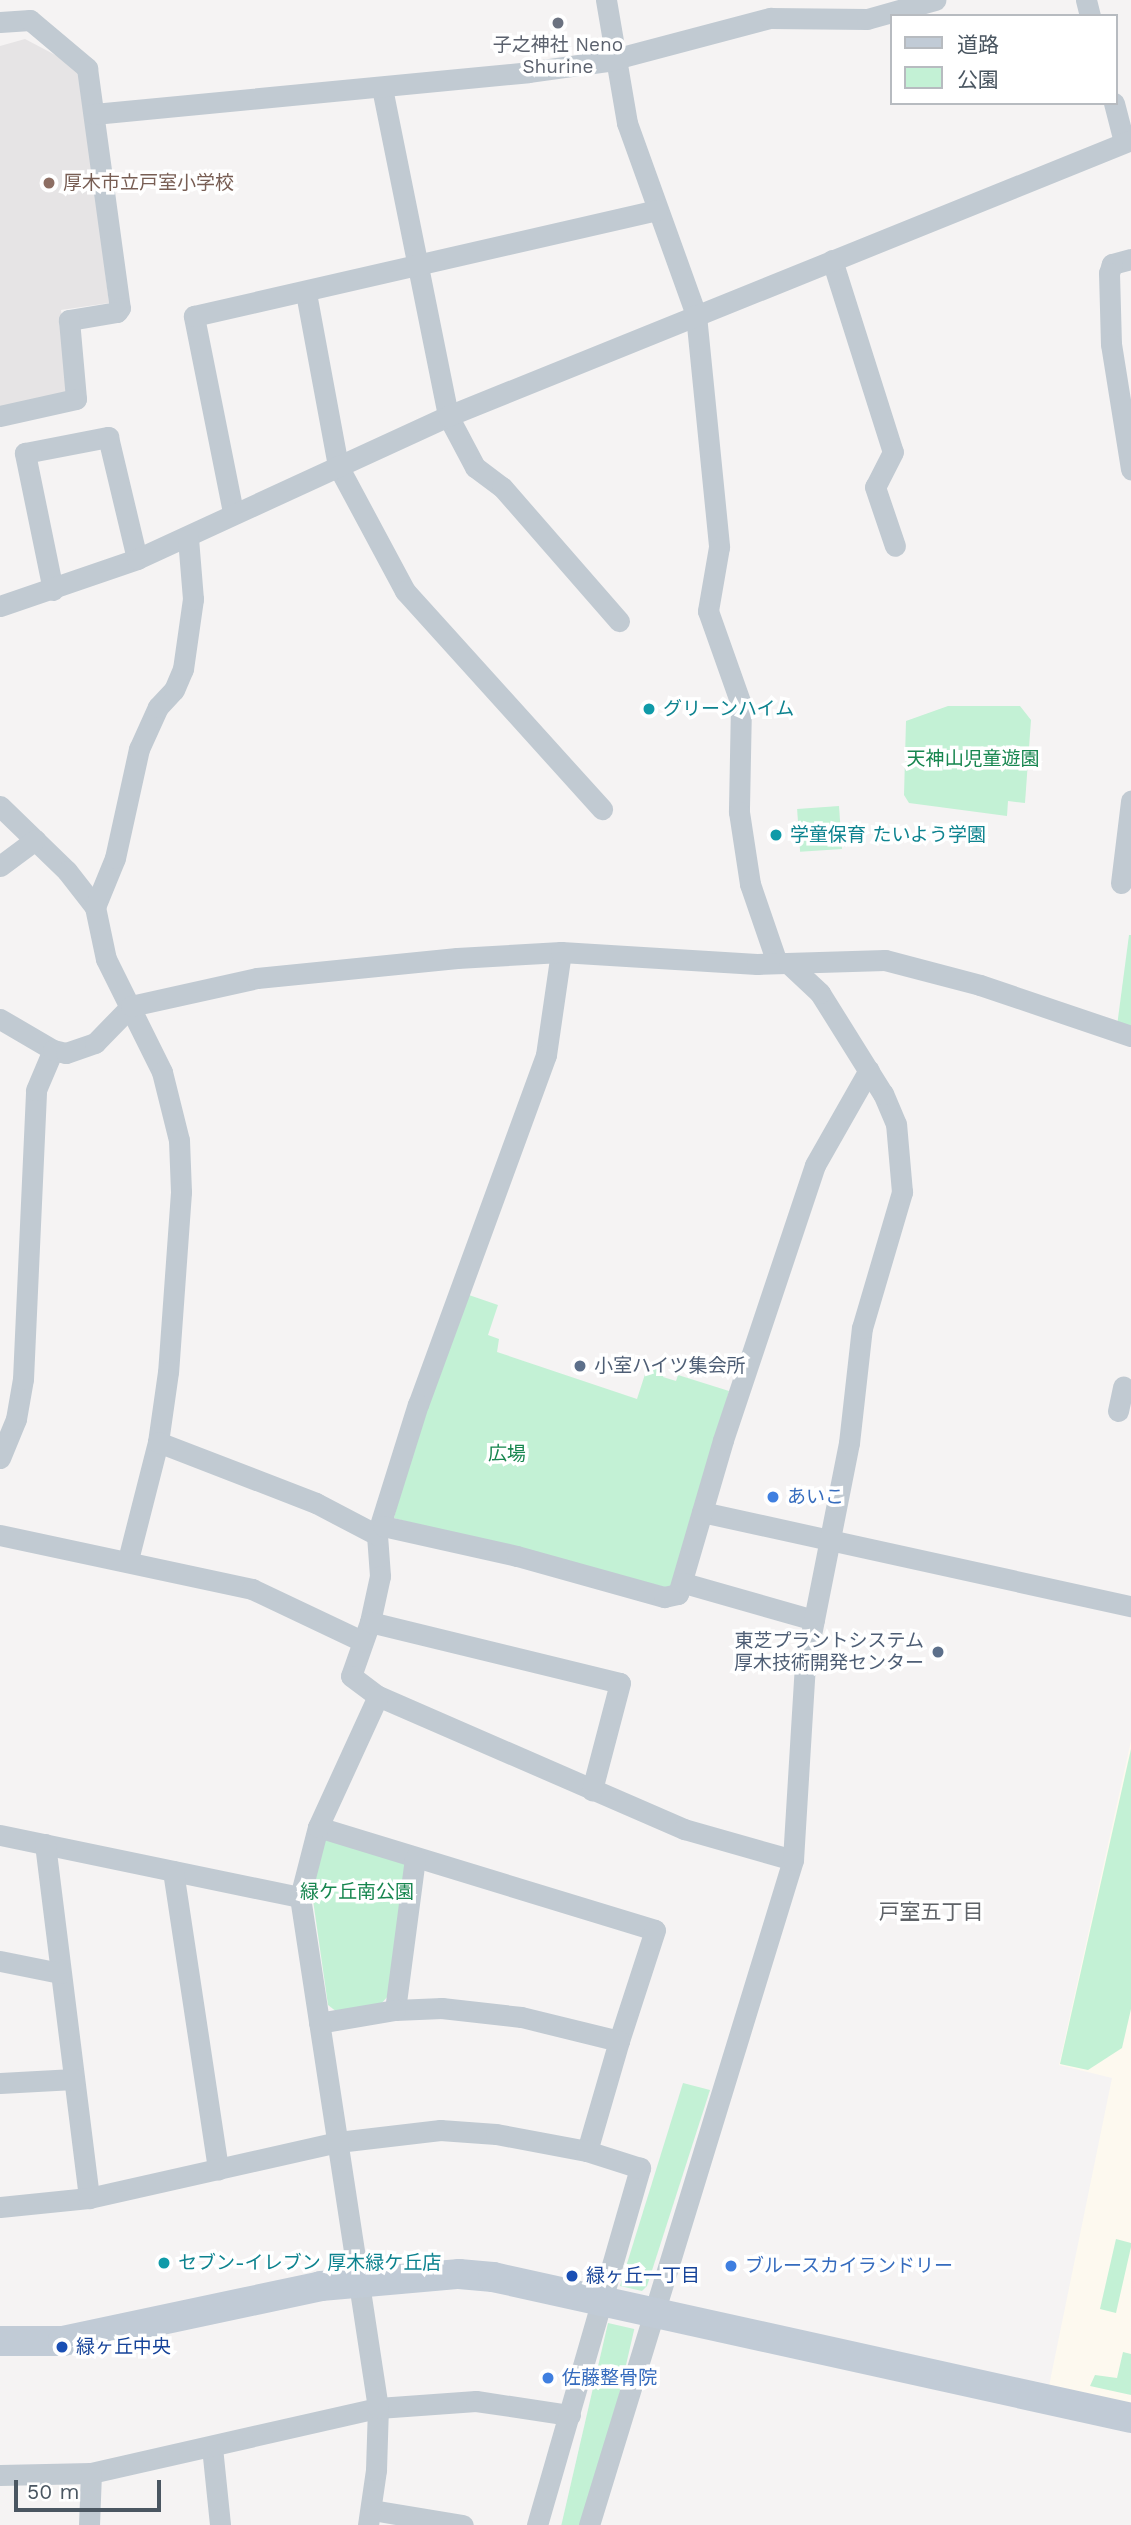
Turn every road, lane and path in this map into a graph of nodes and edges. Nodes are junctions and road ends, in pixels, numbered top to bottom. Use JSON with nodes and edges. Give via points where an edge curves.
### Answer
{"nodes":[{"id":1,"x":606,"y":0,"type":"edge"},
{"id":2,"x":934,"y":0,"type":"edge"},
{"id":3,"x":0,"y":22,"type":"edge"},
{"id":4,"x":613,"y":58,"type":"junction"},
{"id":5,"x":382,"y":88,"type":"junction"},
{"id":6,"x":1115,"y":105,"type":"edge"},
{"id":7,"x":94,"y":114,"type":"junction"},
{"id":8,"x":1128,"y":141,"type":"edge"},
{"id":9,"x":657,"y":210,"type":"junction"},
{"id":10,"x":1131,"y":259,"type":"edge"},
{"id":11,"x":832,"y":260,"type":"junction"},
{"id":12,"x":417,"y":267,"type":"junction"},
{"id":13,"x":306,"y":293,"type":"junction"},
{"id":14,"x":696,"y":315,"type":"junction"},
{"id":15,"x":0,"y":416,"type":"edge"},
{"id":16,"x":449,"y":416,"type":"junction"},
{"id":17,"x":338,"y":466,"type":"junction"},
{"id":18,"x":1131,"y":469,"type":"edge"},
{"id":19,"x":233,"y":512,"type":"junction"},
{"id":20,"x":188,"y":538,"type":"junction"},
{"id":21,"x":895,"y":546,"type":"dead end"},
{"id":22,"x":137,"y":559,"type":"junction"},
{"id":23,"x":53,"y":590,"type":"junction"},
{"id":24,"x":0,"y":606,"type":"edge"},
{"id":25,"x":618,"y":621,"type":"dead end"},
{"id":26,"x":1131,"y":801,"type":"edge"},
{"id":27,"x":0,"y":806,"type":"edge"},
{"id":28,"x":602,"y":809,"type":"dead end"},
{"id":29,"x":35,"y":841,"type":"junction"},
{"id":30,"x":0,"y":866,"type":"edge"},
{"id":31,"x":1121,"y":883,"type":"dead end"},
{"id":32,"x":95,"y":907,"type":"junction"},
{"id":33,"x":561,"y":952,"type":"junction"},
{"id":34,"x":783,"y":963,"type":"junction"},
{"id":35,"x":131,"y":1006,"type":"junction"},
{"id":36,"x":0,"y":1019,"type":"edge"},
{"id":37,"x":1131,"y":1036,"type":"edge"},
{"id":38,"x":53,"y":1050,"type":"junction"},
{"id":39,"x":869,"y":1070,"type":"junction"},
{"id":40,"x":8,"y":1418,"type":"edge"},
{"id":41,"x":158,"y":1442,"type":"junction"},
{"id":42,"x":0,"y":1458,"type":"edge"},
{"id":43,"x":702,"y":1512,"type":"junction"},
{"id":44,"x":380,"y":1531,"type":"junction"},
{"id":45,"x":0,"y":1535,"type":"edge"},
{"id":46,"x":831,"y":1544,"type":"junction"},
{"id":47,"x":128,"y":1560,"type":"junction"},
{"id":48,"x":684,"y":1583,"type":"junction"},
{"id":49,"x":1131,"y":1606,"type":"edge"},
{"id":50,"x":814,"y":1620,"type":"junction"},
{"id":51,"x":366,"y":1632,"type":"junction"},
{"id":52,"x":378,"y":1696,"type":"junction"},
{"id":53,"x":592,"y":1790,"type":"junction"},
{"id":54,"x":318,"y":1827,"type":"junction"},
{"id":55,"x":0,"y":1835,"type":"edge"},
{"id":56,"x":45,"y":1844,"type":"junction"},
{"id":57,"x":415,"y":1858,"type":"junction"},
{"id":58,"x":793,"y":1860,"type":"junction"},
{"id":59,"x":173,"y":1871,"type":"junction"},
{"id":60,"x":300,"y":1897,"type":"junction"},
{"id":61,"x":0,"y":1961,"type":"edge"},
{"id":62,"x":60,"y":1973,"type":"junction"},
{"id":63,"x":396,"y":2010,"type":"junction"},
{"id":64,"x":319,"y":2023,"type":"junction"},
{"id":65,"x":619,"y":2041,"type":"junction"},
{"id":66,"x":74,"y":2079,"type":"junction"},
{"id":67,"x":0,"y":2083,"type":"edge"},
{"id":68,"x":338,"y":2142,"type":"junction"},
{"id":69,"x":587,"y":2151,"type":"junction"},
{"id":70,"x":218,"y":2170,"type":"junction"},
{"id":71,"x":89,"y":2197,"type":"junction"},
{"id":72,"x":0,"y":2207,"type":"edge"},
{"id":73,"x":360,"y":2281,"type":"junction"},
{"id":74,"x":604,"y":2302,"type":"junction"},
{"id":75,"x":655,"y":2312,"type":"junction"},
{"id":76,"x":0,"y":2341,"type":"edge"},
{"id":77,"x":378,"y":2408,"type":"junction"},
{"id":78,"x":570,"y":2415,"type":"junction"},
{"id":79,"x":1131,"y":2418,"type":"edge"},
{"id":80,"x":212,"y":2447,"type":"junction"},
{"id":81,"x":91,"y":2473,"type":"junction"},
{"id":82,"x":0,"y":2475,"type":"edge"},
{"id":83,"x":370,"y":2517,"type":"edge"},
{"id":84,"x":89,"y":2525,"type":"edge"},
{"id":85,"x":220,"y":2525,"type":"edge"},
{"id":86,"x":463,"y":2525,"type":"edge"},
{"id":87,"x":537,"y":2525,"type":"edge"},
{"id":88,"x":589,"y":2525,"type":"edge"}],
"edges":[{"from":1,"to":4,"type":"street"},
{"from":2,"to":4,"type":"street","via":[[867,19],[770,18]]},
{"from":3,"to":7,"type":"street","via":[[30,20],[87,68]]},
{"from":4,"to":5,"type":"street"},
{"from":4,"to":9,"type":"street","via":[[627,123]]},
{"from":5,"to":7,"type":"street"},
{"from":5,"to":12,"type":"street"},
{"from":6,"to":8,"type":"street"},
{"from":7,"to":15,"type":"street","via":[[120,308],[69,320],[76,399]]},
{"from":8,"to":11,"type":"street"},
{"from":9,"to":12,"type":"street"},
{"from":9,"to":14,"type":"street"},
{"from":10,"to":18,"type":"street","via":[[1112,264],[1109,273],[1111,344]]},
{"from":11,"to":14,"type":"street"},
{"from":11,"to":21,"type":"street","via":[[893,452],[875,486]]},
{"from":12,"to":13,"type":"street"},
{"from":12,"to":16,"type":"street"},
{"from":13,"to":17,"type":"street"},
{"from":13,"to":19,"type":"street","via":[[194,316],[192,321]]},
{"from":14,"to":16,"type":"street"},
{"from":14,"to":34,"type":"street","via":[[719,547],[708,611],[741,704],[738,813],[750,884]]},
{"from":16,"to":17,"type":"street"},
{"from":16,"to":25,"type":"street","via":[[472,469],[502,487],[541,541]]},
{"from":17,"to":19,"type":"street"},
{"from":17,"to":28,"type":"street","via":[[405,591]]},
{"from":19,"to":20,"type":"street"},
{"from":20,"to":22,"type":"street"},
{"from":20,"to":32,"type":"street","via":[[193,598],[183,669],[174,690],[158,707],[139,749],[115,858]]},
{"from":22,"to":23,"type":"street"},
{"from":22,"to":23,"type":"street","via":[[108,437],[25,453]]},
{"from":23,"to":24,"type":"street"},
{"from":26,"to":31,"type":"street"},
{"from":27,"to":29,"type":"street"},
{"from":29,"to":30,"type":"street"},
{"from":29,"to":32,"type":"street"},
{"from":32,"to":35,"type":"street","via":[[106,958],[119,992]]},
{"from":33,"to":34,"type":"street"},
{"from":33,"to":35,"type":"street","via":[[341,966],[257,978]]},
{"from":33,"to":44,"type":"street","via":[[546,1055],[418,1404]]},
{"from":34,"to":37,"type":"street","via":[[901,961]]},
{"from":34,"to":39,"type":"street","via":[[820,993]]},
{"from":35,"to":38,"type":"street","via":[[96,1043],[66,1052]]},
{"from":35,"to":41,"type":"street","via":[[162,1072],[179,1140],[174,1314]]},
{"from":36,"to":38,"type":"street"},
{"from":38,"to":40,"type":"street","via":[[36,1090],[30,1273]]},
{"from":39,"to":43,"type":"street","via":[[815,1165]]},
{"from":39,"to":46,"type":"street","via":[[896,1124],[902,1192],[862,1328]]},
{"from":40,"to":42,"type":"street"},
{"from":41,"to":44,"type":"street"},
{"from":41,"to":47,"type":"street"},
{"from":43,"to":46,"type":"street"},
{"from":43,"to":48,"type":"street"},
{"from":44,"to":48,"type":"street","via":[[517,1556],[664,1597],[678,1594]]},
{"from":44,"to":51,"type":"street","via":[[380,1576]]},
{"from":45,"to":47,"type":"street"},
{"from":46,"to":49,"type":"street"},
{"from":46,"to":50,"type":"street"},
{"from":47,"to":51,"type":"street","via":[[252,1589]]},
{"from":48,"to":50,"type":"street"},
{"from":50,"to":58,"type":"street","via":[[795,1774]]},
{"from":51,"to":52,"type":"street","via":[[351,1676]]},
{"from":51,"to":53,"type":"street","via":[[620,1683]]},
{"from":52,"to":53,"type":"street"},
{"from":52,"to":54,"type":"street"},
{"from":53,"to":58,"type":"street","via":[[684,1829]]},
{"from":54,"to":57,"type":"street"},
{"from":54,"to":60,"type":"street"},
{"from":55,"to":56,"type":"street"},
{"from":56,"to":59,"type":"street"},
{"from":56,"to":62,"type":"street"},
{"from":57,"to":63,"type":"street"},
{"from":57,"to":65,"type":"street","via":[[655,1930]]},
{"from":58,"to":75,"type":"street"},
{"from":59,"to":60,"type":"street"},
{"from":59,"to":70,"type":"street"},
{"from":60,"to":64,"type":"street"},
{"from":61,"to":62,"type":"street"},
{"from":62,"to":66,"type":"street"},
{"from":63,"to":64,"type":"street"},
{"from":63,"to":65,"type":"street","via":[[496,2012]]},
{"from":64,"to":68,"type":"street"},
{"from":65,"to":69,"type":"street"},
{"from":66,"to":67,"type":"street"},
{"from":66,"to":71,"type":"street"},
{"from":68,"to":69,"type":"street","via":[[440,2130],[496,2134]]},
{"from":68,"to":70,"type":"street"},
{"from":68,"to":73,"type":"street"},
{"from":69,"to":74,"type":"street","via":[[639,2168]]},
{"from":70,"to":71,"type":"street"},
{"from":71,"to":72,"type":"street"},
{"from":73,"to":74,"type":"street","via":[[493,2277]]},
{"from":73,"to":76,"type":"street","via":[[281,2292],[63,2341]]},
{"from":73,"to":77,"type":"street"},
{"from":74,"to":75,"type":"street"},
{"from":74,"to":78,"type":"street"},
{"from":75,"to":79,"type":"street"},
{"from":75,"to":88,"type":"street"},
{"from":77,"to":78,"type":"street","via":[[476,2401]]},
{"from":77,"to":80,"type":"street"},
{"from":77,"to":83,"type":"street"},
{"from":78,"to":87,"type":"street"},
{"from":80,"to":81,"type":"street"},
{"from":80,"to":85,"type":"street"},
{"from":81,"to":82,"type":"street"},
{"from":81,"to":84,"type":"street"},
{"from":83,"to":86,"type":"street"}]}
